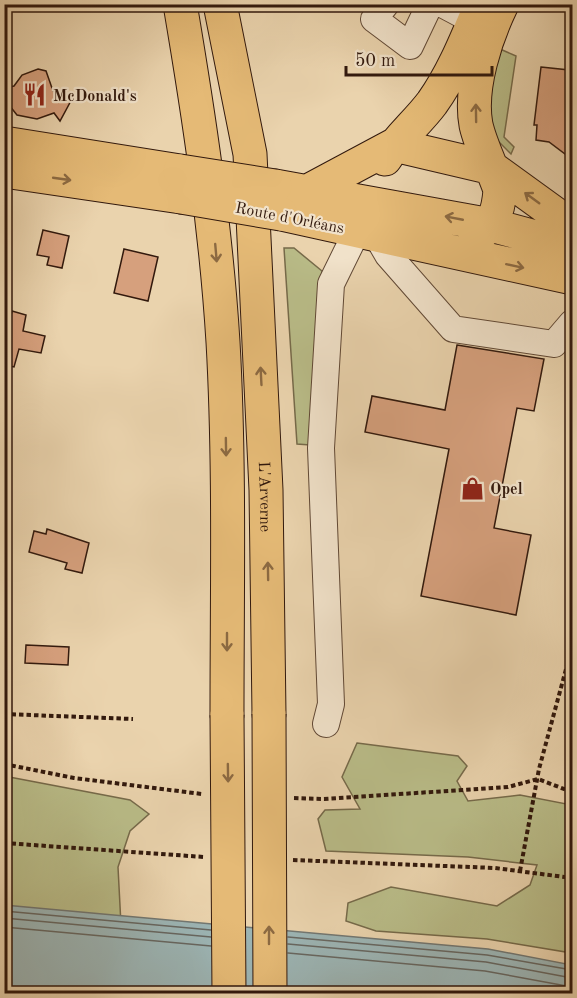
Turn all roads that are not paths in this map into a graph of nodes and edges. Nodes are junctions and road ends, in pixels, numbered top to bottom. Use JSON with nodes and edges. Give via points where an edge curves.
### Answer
{"nodes":[{"id":1,"x":161,"y":4,"type":"edge"},
{"id":2,"x":180,"y":4,"type":"edge"},
{"id":3,"x":219,"y":4,"type":"edge"},
{"id":4,"x":242,"y":4,"type":"edge"},
{"id":5,"x":386,"y":4,"type":"edge"},
{"id":6,"x":430,"y":4,"type":"edge"},
{"id":7,"x":442,"y":4,"type":"edge"},
{"id":8,"x":502,"y":4,"type":"edge"},
{"id":9,"x":477,"y":13,"type":"edge"},
{"id":10,"x":195,"y":91,"type":"junction"},
{"id":11,"x":394,"y":144,"type":"junction"},
{"id":12,"x":7,"y":148,"type":"edge"},
{"id":13,"x":250,"y":154,"type":"junction"},
{"id":14,"x":492,"y":168,"type":"junction"},
{"id":15,"x":308,"y":191,"type":"junction"},
{"id":16,"x":278,"y":200,"type":"junction"},
{"id":17,"x":369,"y":223,"type":"junction"},
{"id":18,"x":491,"y":225,"type":"junction"},
{"id":19,"x":573,"y":226,"type":"edge"},
{"id":20,"x":573,"y":247,"type":"edge"},
{"id":21,"x":458,"y":255,"type":"junction"},
{"id":22,"x":573,"y":278,"type":"edge"},
{"id":23,"x":573,"y":323,"type":"edge"},
{"id":24,"x":326,"y":724,"type":"dead end"},
{"id":25,"x":229,"y":993,"type":"edge"},
{"id":26,"x":270,"y":993,"type":"edge"}],
"edges":[{"from":1,"to":10,"type":"main road","via":[[178,81]]},
{"from":2,"to":10,"type":"main road"},
{"from":3,"to":13,"type":"main road","name":"L'Arverne"},
{"from":4,"to":13,"type":"main road","via":[[255,82]]},
{"from":5,"to":6,"type":"lane","via":[[374,19],[410,46]]},
{"from":7,"to":9,"type":"lane"},
{"from":14,"to":8,"type":"main road","one_way":true,"via":[[476,126],[475,111],[485,41]]},
{"from":9,"to":11,"type":"main road","via":[[432,104]]},
{"from":10,"to":25,"type":"main road","one_way":true,"bridge":true,"via":[[215,236],[223,342]]},
{"from":11,"to":14,"type":"main road"},
{"from":11,"to":15,"type":"main road"},
{"from":11,"to":17,"type":"main road","via":[[375,178]]},
{"from":12,"to":16,"type":"main road","name":"Route d'Orléans","bridge":true},
{"from":26,"to":13,"type":"main road","name":"L'Arverne","one_way":true,"bridge":true,"via":[[266,490]]},
{"from":14,"to":18,"type":"main road","via":[[501,190]]},
{"from":19,"to":14,"type":"main road","one_way":true},
{"from":15,"to":16,"type":"main road","name":"Route d'Orléans"},
{"from":15,"to":17,"type":"main road","name":"Route d'Orléans"},
{"from":16,"to":17,"type":"main road","name":"Route d'Orléans"},
{"from":18,"to":17,"type":"main road","name":"Route d'Orléans","one_way":true},
{"from":17,"to":21,"type":"main road","name":"Route d'Orléans"},
{"from":17,"to":23,"type":"lane","via":[[388,255],[453,329],[554,344]]},
{"from":17,"to":24,"type":"lane","via":[[331,284],[321,448],[331,704]]},
{"from":18,"to":20,"type":"main road","name":"Route d'Orléans"},
{"from":18,"to":21,"type":"main road"},
{"from":21,"to":22,"type":"main road","name":"Route d'Orléans","one_way":true}]}
